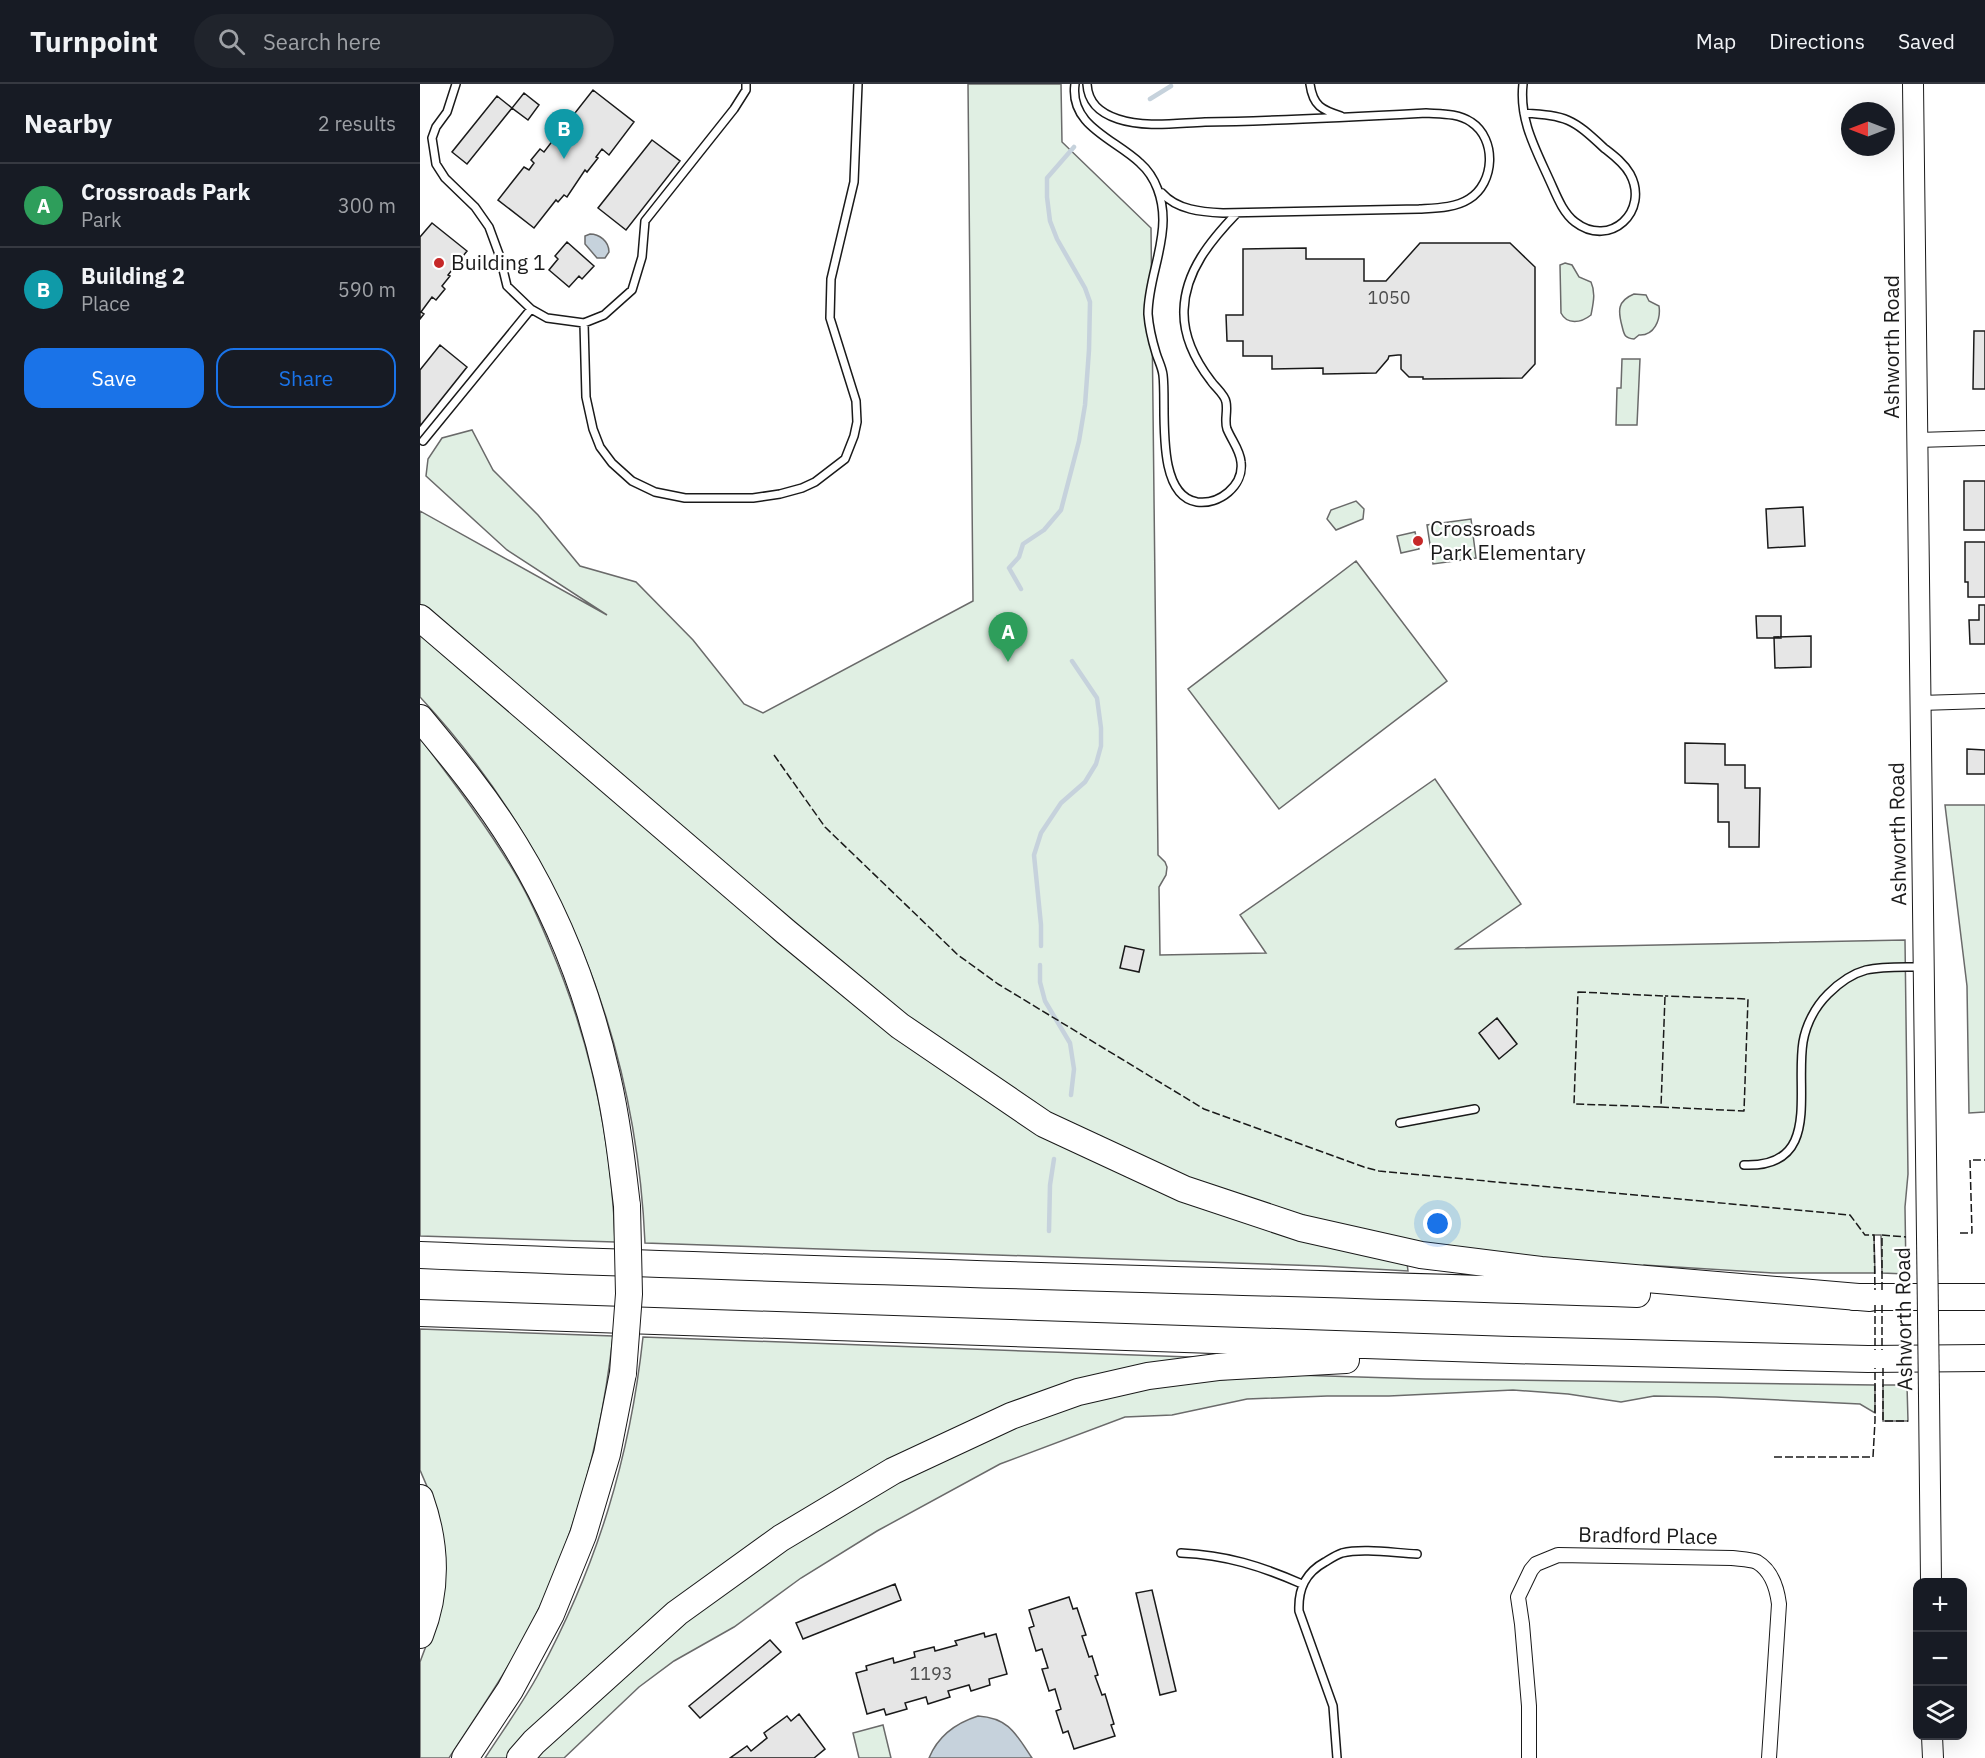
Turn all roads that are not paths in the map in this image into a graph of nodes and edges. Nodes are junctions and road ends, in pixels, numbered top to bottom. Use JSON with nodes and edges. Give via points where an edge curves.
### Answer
{"nodes":[{"id":1,"x":456,"y":84,"type":"edge"},
{"id":2,"x":746,"y":84,"type":"edge"},
{"id":3,"x":858,"y":84,"type":"edge"},
{"id":4,"x":1075,"y":84,"type":"edge"},
{"id":5,"x":1087,"y":84,"type":"edge"},
{"id":6,"x":1310,"y":84,"type":"edge"},
{"id":7,"x":1523,"y":84,"type":"edge"},
{"id":8,"x":1913,"y":84,"type":"edge"},
{"id":9,"x":1524,"y":113,"type":"junction"},
{"id":10,"x":1347,"y":118,"type":"junction"},
{"id":11,"x":1158,"y":189,"type":"junction"},
{"id":12,"x":1236,"y":213,"type":"junction"},
{"id":13,"x":531,"y":309,"type":"junction"},
{"id":14,"x":584,"y":323,"type":"junction"},
{"id":15,"x":1985,"y":438,"type":"edge"},
{"id":16,"x":1917,"y":440,"type":"junction"},
{"id":17,"x":423,"y":441,"type":"dead end"},
{"id":18,"x":420,"y":618,"type":"edge"},
{"id":19,"x":1985,"y":701,"type":"edge"},
{"id":20,"x":1920,"y":703,"type":"junction"},
{"id":21,"x":420,"y":718,"type":"edge"},
{"id":22,"x":1925,"y":967,"type":"junction"},
{"id":23,"x":1475,"y":1109,"type":"dead end"},
{"id":24,"x":1400,"y":1123,"type":"dead end"},
{"id":25,"x":1744,"y":1165,"type":"dead end"},
{"id":26,"x":420,"y":1255,"type":"edge"},
{"id":27,"x":1985,"y":1297,"type":"edge"},
{"id":28,"x":1870,"y":1298,"type":"junction"},
{"id":29,"x":420,"y":1313,"type":"edge"},
{"id":30,"x":1511,"y":1350,"type":"junction"},
{"id":31,"x":1985,"y":1358,"type":"edge"},
{"id":32,"x":420,"y":1498,"type":"edge"},
{"id":33,"x":1181,"y":1553,"type":"dead end"},
{"id":34,"x":1417,"y":1554,"type":"dead end"},
{"id":35,"x":1931,"y":1578,"type":"edge"},
{"id":36,"x":1302,"y":1584,"type":"junction"},
{"id":37,"x":420,"y":1635,"type":"edge"},
{"id":38,"x":1932,"y":1740,"type":"edge"},
{"id":39,"x":465,"y":1758,"type":"edge"},
{"id":40,"x":520,"y":1758,"type":"edge"},
{"id":41,"x":1337,"y":1758,"type":"edge"},
{"id":42,"x":1529,"y":1758,"type":"edge"},
{"id":43,"x":1769,"y":1758,"type":"edge"},
{"id":44,"x":1933,"y":1758,"type":"edge"}],
"edges":[{"from":1,"to":13,"type":"lane","via":[[447,112],[432,138],[436,164],[489,227],[507,286]]},
{"from":2,"to":14,"type":"lane","via":[[734,109],[645,221],[642,257],[632,290],[604,315]]},
{"from":3,"to":14,"type":"lane","via":[[854,182],[831,279],[830,318],[856,401],[855,429],[845,459],[802,488],[753,498],[685,498],[655,492],[632,481],[600,447],[593,429],[586,397]]},
{"from":4,"to":11,"type":"lane","via":[[1080,115],[1142,164]]},
{"from":5,"to":10,"type":"lane","via":[[1092,104],[1100,110],[1120,120],[1140,123]]},
{"from":6,"to":10,"type":"lane","via":[[1317,104]]},
{"from":7,"to":9,"type":"lane"},
{"from":8,"to":16,"type":"main road","name":"Ashworth Road"},
{"from":9,"to":9,"type":"lane","via":[[1532,142],[1568,215],[1590,229],[1612,230],[1622,225],[1633,209],[1635,192],[1621,163],[1569,119]]},
{"from":10,"to":12,"type":"lane","via":[[1426,113],[1470,121],[1484,136],[1490,155],[1487,175],[1478,192],[1450,206]]},
{"from":11,"to":12,"type":"lane","via":[[1179,205],[1206,212]]},
{"from":11,"to":12,"type":"lane","via":[[1163,222],[1148,312],[1150,332],[1163,373],[1170,476],[1176,488],[1195,502],[1211,501],[1227,493],[1238,482],[1241,472],[1240,456],[1227,429],[1227,401],[1193,354],[1184,312],[1186,291],[1198,262]]},
{"from":13,"to":14,"type":"lane","via":[[547,318]]},
{"from":13,"to":17,"type":"lane"},
{"from":15,"to":16,"type":"street"},
{"from":16,"to":20,"type":"main road","name":"Ashworth Road"},
{"from":18,"to":28,"type":"highway","via":[[900,1026],[1055,1129],[1184,1189],[1300,1228],[1421,1255],[1541,1270]]},
{"from":19,"to":20,"type":"street"},
{"from":20,"to":22,"type":"main road","name":"Ashworth Road"},
{"from":21,"to":39,"type":"highway","bridge":true,"via":[[469,777],[515,846],[554,919],[585,996],[608,1077],[627,1206],[629,1294],[623,1373],[607,1454],[583,1535],[551,1614],[510,1690]]},
{"from":22,"to":25,"type":"lane","via":[[1865,971],[1841,982],[1822,1000],[1807,1024],[1803,1043],[1801,1122],[1794,1143],[1786,1154],[1772,1162]]},
{"from":22,"to":35,"type":"main road","name":"Ashworth Road","bridge":true},
{"from":23,"to":24,"type":"lane"},
{"from":26,"to":28,"type":"highway","via":[[702,1267]]},
{"from":27,"to":28,"type":"highway"},
{"from":29,"to":30,"type":"highway"},
{"from":30,"to":31,"type":"highway"},
{"from":30,"to":40,"type":"highway","via":[[1218,1367],[1148,1376],[1078,1392],[1011,1416],[892,1471],[781,1538],[677,1613]]},
{"from":32,"to":37,"type":"highway","via":[[434,1561],[430,1601]]},
{"from":33,"to":36,"type":"lane","via":[[1241,1561]]},
{"from":34,"to":36,"type":"lane","via":[[1340,1554],[1315,1567]]},
{"from":36,"to":41,"type":"lane","via":[[1299,1611],[1334,1706]]},
{"from":38,"to":44,"type":"main road"},
{"from":42,"to":43,"type":"street","name":"Bradford Place","via":[[1529,1706],[1518,1597],[1536,1564],[1558,1555],[1732,1558],[1756,1562],[1768,1573],[1777,1586],[1779,1604]]}]}
